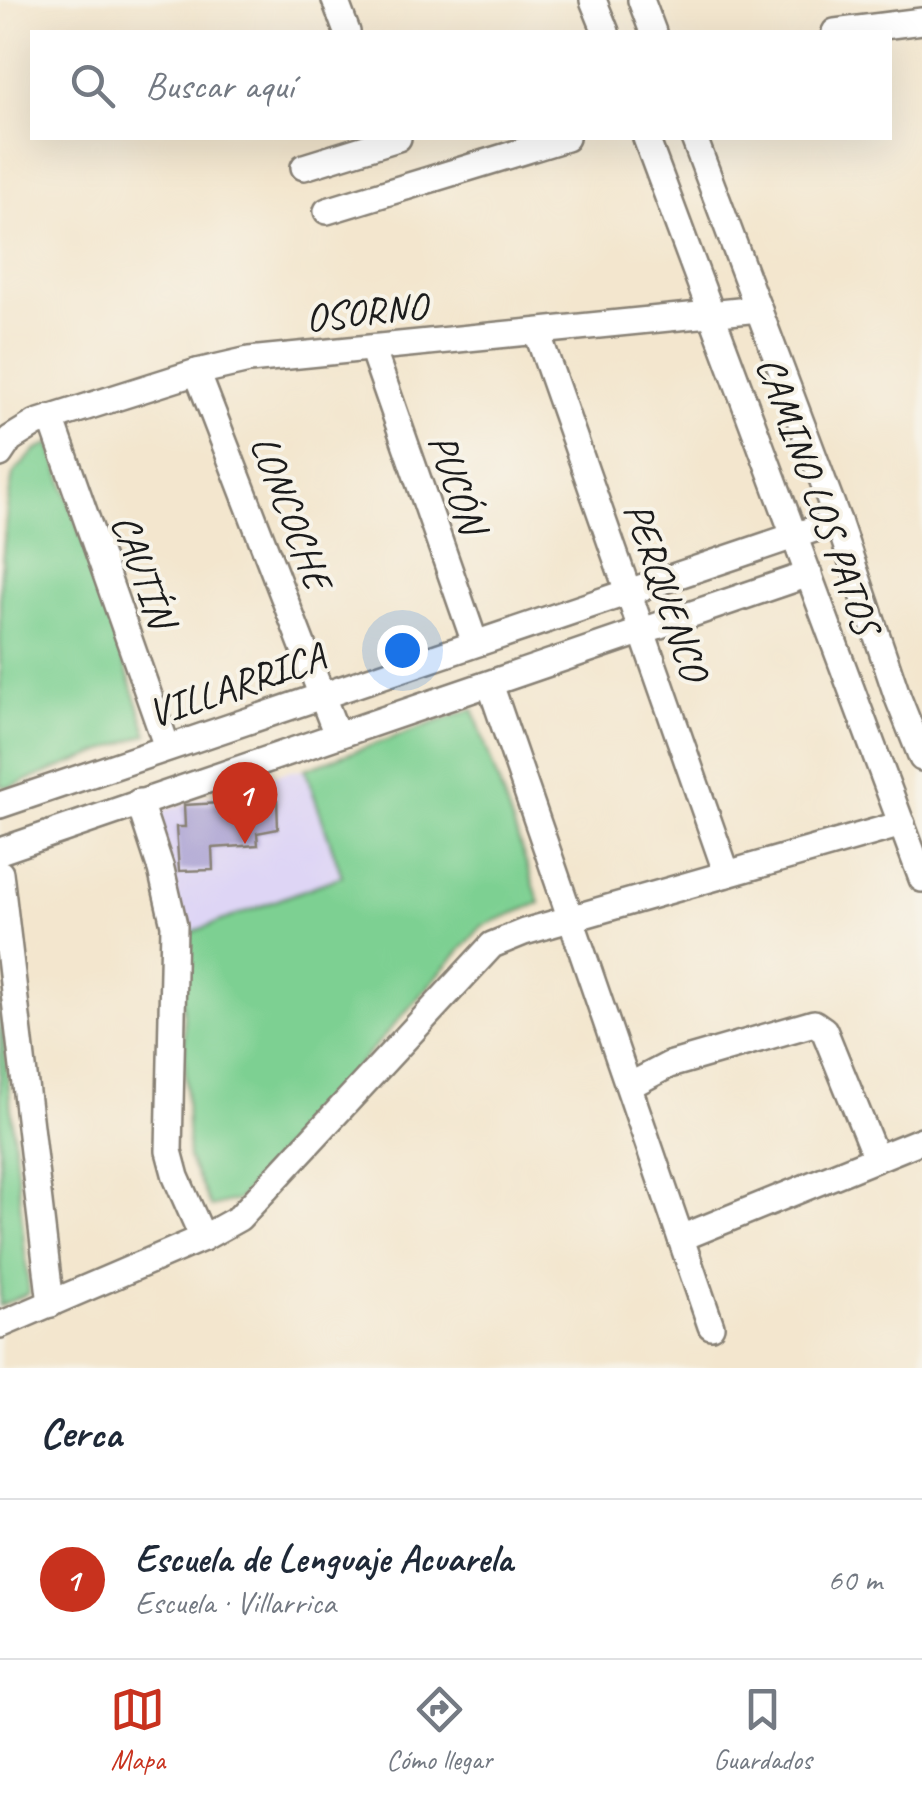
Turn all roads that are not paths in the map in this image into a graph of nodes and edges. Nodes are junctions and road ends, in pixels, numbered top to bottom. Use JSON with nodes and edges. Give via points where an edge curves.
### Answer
{"nodes":[{"id":1,"x":335,"y":0,"type":"edge"},
{"id":2,"x":593,"y":0,"type":"edge"},
{"id":3,"x":641,"y":0,"type":"edge"},
{"id":4,"x":892,"y":0,"type":"edge"},
{"id":5,"x":922,"y":21,"type":"edge"},
{"id":6,"x":882,"y":29,"type":"edge"},
{"id":7,"x":346,"y":30,"type":"edge"},
{"id":8,"x":605,"y":30,"type":"edge"},
{"id":9,"x":653,"y":30,"type":"edge"},
{"id":10,"x":386,"y":140,"type":"edge"},
{"id":11,"x":559,"y":140,"type":"edge"},
{"id":12,"x":647,"y":140,"type":"edge"},
{"id":13,"x":695,"y":140,"type":"edge"},
{"id":14,"x":304,"y":167,"type":"dead end"},
{"id":15,"x":327,"y":211,"type":"dead end"},
{"id":16,"x":759,"y":308,"type":"junction"},
{"id":17,"x":712,"y":315,"type":"junction"},
{"id":18,"x":537,"y":332,"type":"junction"},
{"id":19,"x":372,"y":348,"type":"junction"},
{"id":20,"x":198,"y":372,"type":"junction"},
{"id":21,"x":51,"y":418,"type":"junction"},
{"id":22,"x":0,"y":454,"type":"edge"},
{"id":23,"x":838,"y":521,"type":"junction"},
{"id":24,"x":794,"y":536,"type":"junction"},
{"id":25,"x":808,"y":574,"type":"junction"},
{"id":26,"x":628,"y":592,"type":"junction"},
{"id":27,"x":642,"y":631,"type":"junction"},
{"id":28,"x":474,"y":643,"type":"junction"},
{"id":29,"x":490,"y":684,"type":"junction"},
{"id":30,"x":322,"y":694,"type":"junction"},
{"id":31,"x":338,"y":736,"type":"junction"},
{"id":32,"x":168,"y":747,"type":"junction"},
{"id":33,"x":922,"y":758,"type":"edge"},
{"id":34,"x":139,"y":802,"type":"junction"},
{"id":35,"x":0,"y":805,"type":"edge"},
{"id":36,"x":902,"y":824,"type":"junction"},
{"id":37,"x":0,"y":851,"type":"edge"},
{"id":38,"x":0,"y":873,"type":"edge"},
{"id":39,"x":727,"y":874,"type":"junction"},
{"id":40,"x":922,"y":879,"type":"edge"},
{"id":41,"x":572,"y":918,"type":"junction"},
{"id":42,"x":629,"y":1086,"type":"junction"},
{"id":43,"x":922,"y":1140,"type":"edge"},
{"id":44,"x":876,"y":1158,"type":"junction"},
{"id":45,"x":203,"y":1238,"type":"junction"},
{"id":46,"x":681,"y":1238,"type":"junction"},
{"id":47,"x":50,"y":1304,"type":"junction"},
{"id":48,"x":0,"y":1325,"type":"edge"},
{"id":49,"x":711,"y":1326,"type":"dead end"}],
"edges":[{"from":1,"to":7,"type":"street"},
{"from":2,"to":8,"type":"street"},
{"from":3,"to":9,"type":"street"},
{"from":4,"to":6,"type":"street"},
{"from":5,"to":6,"type":"street"},
{"from":10,"to":14,"type":"street"},
{"from":11,"to":15,"type":"street"},
{"from":12,"to":17,"type":"street","name":"CAMINO LOS PATOS"},
{"from":13,"to":16,"type":"street","name":"CAMINO LOS PATOS"},
{"from":16,"to":17,"type":"street","name":"OSORNO"},
{"from":16,"to":23,"type":"street","name":"CAMINO LOS PATOS"},
{"from":17,"to":18,"type":"street","name":"OSORNO"},
{"from":17,"to":24,"type":"street","name":"CAMINO LOS PATOS"},
{"from":18,"to":19,"type":"street","name":"OSORNO"},
{"from":18,"to":26,"type":"street","name":"PERQUENCO"},
{"from":19,"to":20,"type":"street","name":"OSORNO"},
{"from":19,"to":28,"type":"street","name":"PUCÓN"},
{"from":20,"to":21,"type":"street","name":"OSORNO"},
{"from":20,"to":30,"type":"street","name":"LONCOCHE"},
{"from":21,"to":22,"type":"street","name":"OSORNO","via":[[22,430]]},
{"from":21,"to":32,"type":"street","name":"CAUTÍN"},
{"from":23,"to":24,"type":"street","name":"VILLARRICA"},
{"from":23,"to":33,"type":"street","name":"CAMINO LOS PATOS"},
{"from":24,"to":25,"type":"street","name":"CAMINO LOS PATOS"},
{"from":24,"to":26,"type":"street","name":"VILLARRICA"},
{"from":25,"to":27,"type":"street","name":"VILLARRICA"},
{"from":25,"to":36,"type":"street","name":"CAMINO LOS PATOS"},
{"from":26,"to":27,"type":"street","name":"PERQUENCO"},
{"from":26,"to":28,"type":"street","name":"VILLARRICA"},
{"from":27,"to":29,"type":"street","name":"VILLARRICA"},
{"from":27,"to":39,"type":"street","name":"PERQUENCO"},
{"from":28,"to":30,"type":"street","name":"VILLARRICA"},
{"from":29,"to":31,"type":"street","name":"VILLARRICA"},
{"from":29,"to":41,"type":"street"},
{"from":30,"to":31,"type":"street","name":"LONCOCHE"},
{"from":30,"to":32,"type":"street","name":"VILLARRICA"},
{"from":31,"to":34,"type":"street","name":"VILLARRICA"},
{"from":32,"to":35,"type":"street","name":"VILLARRICA"},
{"from":34,"to":37,"type":"street","name":"VILLARRICA"},
{"from":34,"to":45,"type":"street","via":[[174,925],[169,1151]]},
{"from":36,"to":39,"type":"street"},
{"from":36,"to":40,"type":"street","name":"CAMINO LOS PATOS"},
{"from":38,"to":47,"type":"street"},
{"from":39,"to":41,"type":"street"},
{"from":41,"to":42,"type":"street"},
{"from":41,"to":45,"type":"street","via":[[492,945],[239,1218]]},
{"from":42,"to":44,"type":"street","via":[[669,1066],[814,1023],[824,1030]]},
{"from":42,"to":46,"type":"street"},
{"from":43,"to":44,"type":"street"},
{"from":44,"to":46,"type":"street"},
{"from":45,"to":47,"type":"street"},
{"from":46,"to":49,"type":"street"},
{"from":47,"to":48,"type":"street"}]}
